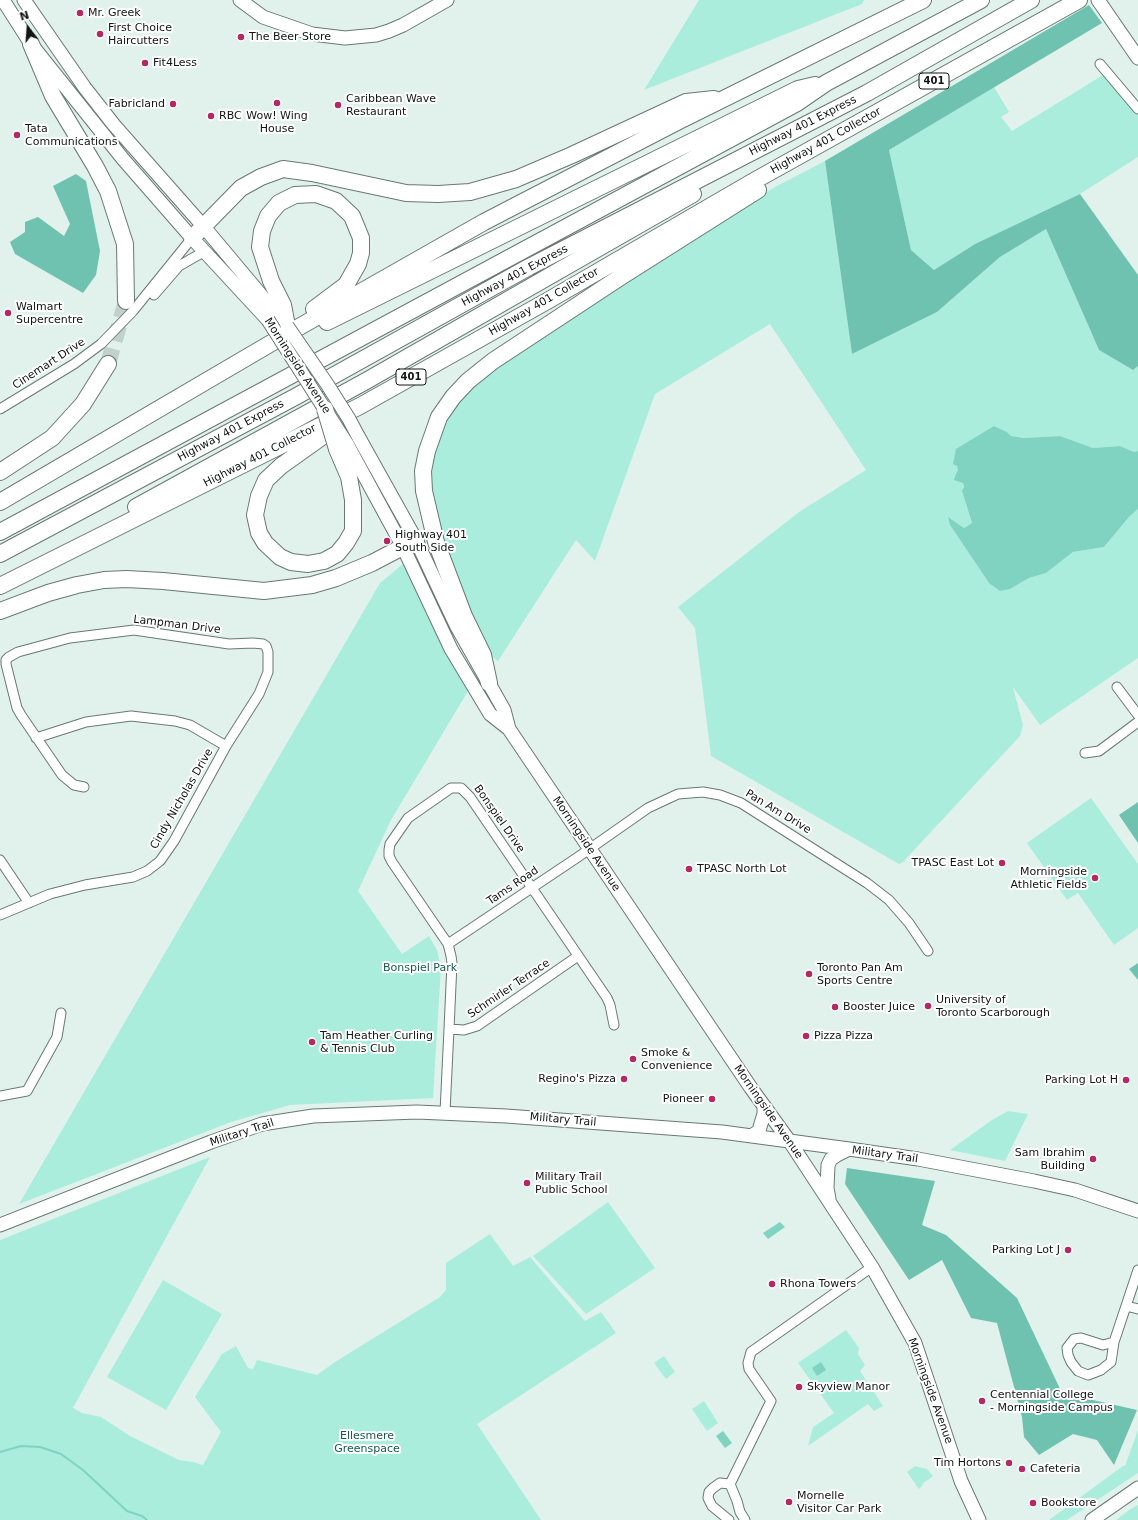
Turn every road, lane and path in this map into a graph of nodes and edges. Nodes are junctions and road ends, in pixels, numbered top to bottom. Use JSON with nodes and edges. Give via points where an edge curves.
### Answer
{"nodes":[{"id":1,"x":3,"y":0,"type":"edge"},
{"id":2,"x":24,"y":0,"type":"edge"},
{"id":3,"x":240,"y":0,"type":"edge"},
{"id":4,"x":447,"y":0,"type":"edge"},
{"id":5,"x":922,"y":0,"type":"edge"},
{"id":6,"x":981,"y":0,"type":"edge"},
{"id":7,"x":1031,"y":0,"type":"edge"},
{"id":8,"x":1079,"y":0,"type":"edge"},
{"id":9,"x":1100,"y":3,"type":"edge"},
{"id":10,"x":31,"y":44,"type":"junction"},
{"id":11,"x":1138,"y":58,"type":"edge"},
{"id":12,"x":1100,"y":64,"type":"dead end"},
{"id":13,"x":826,"y":83,"type":"junction"},
{"id":14,"x":867,"y":93,"type":"junction"},
{"id":15,"x":726,"y":98,"type":"junction"},
{"id":16,"x":1138,"y":109,"type":"edge"},
{"id":17,"x":812,"y":150,"type":"junction"},
{"id":18,"x":204,"y":227,"type":"junction"},
{"id":19,"x":192,"y":238,"type":"junction"},
{"id":20,"x":205,"y":251,"type":"junction"},
{"id":21,"x":134,"y":301,"type":"junction"},
{"id":22,"x":280,"y":320,"type":"junction"},
{"id":23,"x":108,"y":364,"type":"tunnel mouth"},
{"id":24,"x":360,"y":406,"type":"junction"},
{"id":25,"x":325,"y":408,"type":"joint"},
{"id":26,"x":0,"y":409,"type":"edge"},
{"id":27,"x":342,"y":447,"type":"junction"},
{"id":28,"x":0,"y":472,"type":"edge"},
{"id":29,"x":0,"y":502,"type":"edge"},
{"id":30,"x":0,"y":532,"type":"edge"},
{"id":31,"x":410,"y":544,"type":"junction"},
{"id":32,"x":0,"y":554,"type":"edge"},
{"id":33,"x":0,"y":578,"type":"edge"},
{"id":34,"x":0,"y":586,"type":"edge"},
{"id":35,"x":0,"y":611,"type":"edge"},
{"id":36,"x":266,"y":646,"type":"joint"},
{"id":37,"x":489,"y":683,"type":"junction"},
{"id":38,"x":1117,"y":687,"type":"dead end"},
{"id":39,"x":1138,"y":715,"type":"edge"},
{"id":40,"x":1138,"y":722,"type":"edge"},
{"id":41,"x":510,"y":729,"type":"junction"},
{"id":42,"x":36,"y":738,"type":"junction"},
{"id":43,"x":226,"y":746,"type":"junction"},
{"id":44,"x":1085,"y":753,"type":"dead end"},
{"id":45,"x":84,"y":787,"type":"dead end"},
{"id":46,"x":590,"y":848,"type":"junction"},
{"id":47,"x":0,"y":860,"type":"edge"},
{"id":48,"x":532,"y":888,"type":"junction"},
{"id":49,"x":29,"y":903,"type":"junction"},
{"id":50,"x":0,"y":914,"type":"edge"},
{"id":51,"x":448,"y":944,"type":"junction"},
{"id":52,"x":928,"y":951,"type":"dead end"},
{"id":53,"x":578,"y":956,"type":"junction"},
{"id":54,"x":61,"y":1013,"type":"dead end"},
{"id":55,"x":614,"y":1025,"type":"dead end"},
{"id":56,"x":449,"y":1029,"type":"junction"},
{"id":57,"x":0,"y":1096,"type":"edge"},
{"id":58,"x":764,"y":1106,"type":"junction"},
{"id":59,"x":445,"y":1112,"type":"junction"},
{"id":60,"x":751,"y":1136,"type":"junction"},
{"id":61,"x":790,"y":1142,"type":"junction"},
{"id":62,"x":849,"y":1149,"type":"junction"},
{"id":63,"x":830,"y":1202,"type":"junction"},
{"id":64,"x":1138,"y":1211,"type":"edge"},
{"id":65,"x":0,"y":1225,"type":"edge"},
{"id":66,"x":872,"y":1267,"type":"junction"},
{"id":67,"x":1138,"y":1270,"type":"edge"},
{"id":68,"x":1126,"y":1306,"type":"junction"},
{"id":69,"x":1138,"y":1309,"type":"edge"},
{"id":70,"x":1114,"y":1342,"type":"junction"},
{"id":71,"x":730,"y":1484,"type":"junction"},
{"id":72,"x":1138,"y":1488,"type":"edge"},
{"id":73,"x":729,"y":1520,"type":"edge"},
{"id":74,"x":745,"y":1520,"type":"edge"},
{"id":75,"x":979,"y":1520,"type":"edge"},
{"id":76,"x":1092,"y":1520,"type":"edge"}],
"edges":[{"from":1,"to":10,"type":"main road","name":"Morningside Avenue"},
{"from":2,"to":18,"type":"main road","name":"Morningside Avenue","via":[[114,125]]},
{"from":3,"to":4,"type":"main road","via":[[263,17],[312,34],[345,38],[376,35],[403,25]]},
{"from":5,"to":15,"type":"highway"},
{"from":6,"to":13,"type":"highway","name":"Highway 401 Express"},
{"from":7,"to":14,"type":"highway","name":"Highway 401 Express","number":"401"},
{"from":8,"to":17,"type":"highway","name":"Highway 401 Collector","number":"401"},
{"from":9,"to":11,"type":"main road"},
{"from":10,"to":19,"type":"main road","name":"Morningside Avenue","via":[[122,159]]},
{"from":10,"to":21,"type":"highway","via":[[53,96],[108,191],[125,244]]},
{"from":12,"to":16,"type":"street"},
{"from":13,"to":22,"type":"highway","via":[[798,89],[310,331]]},
{"from":13,"to":30,"type":"highway","name":"Highway 401 Express","via":[[797,103]]},
{"from":14,"to":32,"type":"highway","name":"Highway 401 Express","number":"401","via":[[529,267],[296,397]]},
{"from":14,"to":33,"type":"highway","via":[[366,381]]},
{"from":15,"to":18,"type":"highway","via":[[686,102],[516,179],[470,192],[406,193],[312,173],[283,170],[260,177],[241,188]]},
{"from":15,"to":22,"type":"highway","via":[[484,222]]},
{"from":17,"to":24,"type":"highway","name":"Highway 401 Collector","number":"401"},
{"from":17,"to":37,"type":"highway","via":[[752,194],[493,361],[468,381],[439,416],[423,471],[424,491],[436,542],[464,616],[483,655]]},
{"from":18,"to":19,"type":"highway"},
{"from":18,"to":22,"type":"main road","name":"Morningside Avenue"},
{"from":19,"to":20,"type":"main road","name":"Morningside Avenue"},
{"from":19,"to":21,"type":"street","name":"Cinemart Drive"},
{"from":20,"to":21,"type":"street","name":"Cinemart Drive","via":[[179,266],[154,295]]},
{"from":20,"to":22,"type":"main road","name":"Morningside Avenue"},
{"from":21,"to":26,"type":"street","name":"Cinemart Drive","via":[[101,344],[74,364]]},
{"from":22,"to":22,"type":"highway","via":[[260,248],[262,231],[268,216],[279,203],[295,195],[316,194],[336,201],[352,216],[361,238],[358,264],[346,285],[303,317]]},
{"from":22,"to":25,"type":"main road","name":"Morningside Avenue","bridge":true},
{"from":22,"to":29,"type":"highway"},
{"from":22,"to":31,"type":"main road","name":"Morningside Avenue","bridge":true,"via":[[350,419]]},
{"from":23,"to":28,"type":"highway","via":[[83,404],[52,438]]},
{"from":24,"to":27,"type":"highway","via":[[351,416],[281,466],[266,480],[258,496],[255,515],[259,533],[265,543],[280,557],[291,562],[308,564],[324,561],[337,554],[353,531],[354,500]]},
{"from":24,"to":34,"type":"highway","name":"Highway 401 Collector","number":"401"},
{"from":25,"to":27,"type":"highway","bridge":true},
{"from":27,"to":31,"type":"main road","name":"Morningside Avenue"},
{"from":31,"to":35,"type":"highway","via":[[372,563],[312,585],[264,591],[163,581],[104,580],[77,584]]},
{"from":31,"to":37,"type":"main road","name":"Morningside Avenue"},
{"from":31,"to":41,"type":"main road","name":"Morningside Avenue","via":[[451,650],[490,714]]},
{"from":36,"to":42,"type":"street","name":"Lampman Drive","via":[[253,643],[229,644],[134,630],[70,638],[13,654],[6,660],[9,677],[18,708]]},
{"from":36,"to":43,"type":"street","name":"Cindy Nicholas Drive","via":[[268,672]]},
{"from":37,"to":41,"type":"main road","name":"Morningside Avenue","via":[[504,710]]},
{"from":38,"to":39,"type":"street"},
{"from":40,"to":44,"type":"street","via":[[1099,751]]},
{"from":41,"to":46,"type":"main road","name":"Morningside Avenue"},
{"from":42,"to":43,"type":"street","via":[[86,722],[132,716],[190,725]]},
{"from":42,"to":45,"type":"street","name":"Lampman Drive","via":[[64,777],[74,785]]},
{"from":43,"to":49,"type":"street","name":"Cindy Nicholas Drive","via":[[174,841],[154,866],[133,877],[85,885],[50,894]]},
{"from":46,"to":48,"type":"street","name":"Tams Road"},
{"from":46,"to":52,"type":"street","name":"Pan Am Drive","via":[[648,808],[678,794],[720,794],[741,803],[867,883],[889,900]]},
{"from":46,"to":58,"type":"main road","name":"Morningside Avenue"},
{"from":47,"to":49,"type":"street"},
{"from":48,"to":51,"type":"street","name":"Tams Road"},
{"from":48,"to":51,"type":"street","name":"Bonspiel Drive","via":[[465,791],[455,787],[447,791],[408,818],[390,844],[389,856]]},
{"from":48,"to":53,"type":"street","name":"Bonspiel Drive"},
{"from":49,"to":50,"type":"street","name":"Cindy Nicholas Drive"},
{"from":51,"to":56,"type":"street","name":"Bonspiel Drive","via":[[452,962]]},
{"from":53,"to":55,"type":"street","name":"Bonspiel Drive","via":[[607,998]]},
{"from":53,"to":56,"type":"street","name":"Schmirler Terrace","via":[[477,1026],[464,1030]]},
{"from":54,"to":57,"type":"street","via":[[57,1037],[27,1091]]},
{"from":56,"to":59,"type":"street","name":"Bonspiel Drive"},
{"from":58,"to":60,"type":"main road","via":[[760,1127]]},
{"from":58,"to":61,"type":"main road","name":"Morningside Avenue"},
{"from":59,"to":60,"type":"main road","name":"Military Trail"},
{"from":59,"to":65,"type":"main road","name":"Military Trail","via":[[313,1116],[262,1124]]},
{"from":60,"to":61,"type":"main road","name":"Military Trail"},
{"from":61,"to":62,"type":"main road","name":"Military Trail"},
{"from":61,"to":63,"type":"main road","name":"Morningside Avenue"},
{"from":62,"to":63,"type":"main road","via":[[831,1159],[828,1165],[827,1188]]},
{"from":62,"to":64,"type":"main road","name":"Military Trail","via":[[1034,1181],[1075,1190]]},
{"from":63,"to":66,"type":"main road","name":"Morningside Avenue"},
{"from":66,"to":71,"type":"street","via":[[751,1352],[749,1369],[771,1401]]},
{"from":66,"to":75,"type":"main road","name":"Morningside Avenue","via":[[915,1343],[961,1481]]},
{"from":67,"to":68,"type":"street"},
{"from":68,"to":69,"type":"street"},
{"from":68,"to":70,"type":"street"},
{"from":70,"to":70,"type":"street","via":[[1103,1345],[1081,1338],[1074,1339],[1067,1348],[1068,1355],[1078,1371],[1091,1374],[1111,1362]]},
{"from":71,"to":73,"type":"street","via":[[720,1483],[709,1492],[708,1498],[712,1506]]},
{"from":71,"to":74,"type":"street"},
{"from":72,"to":76,"type":"main road"}]}
